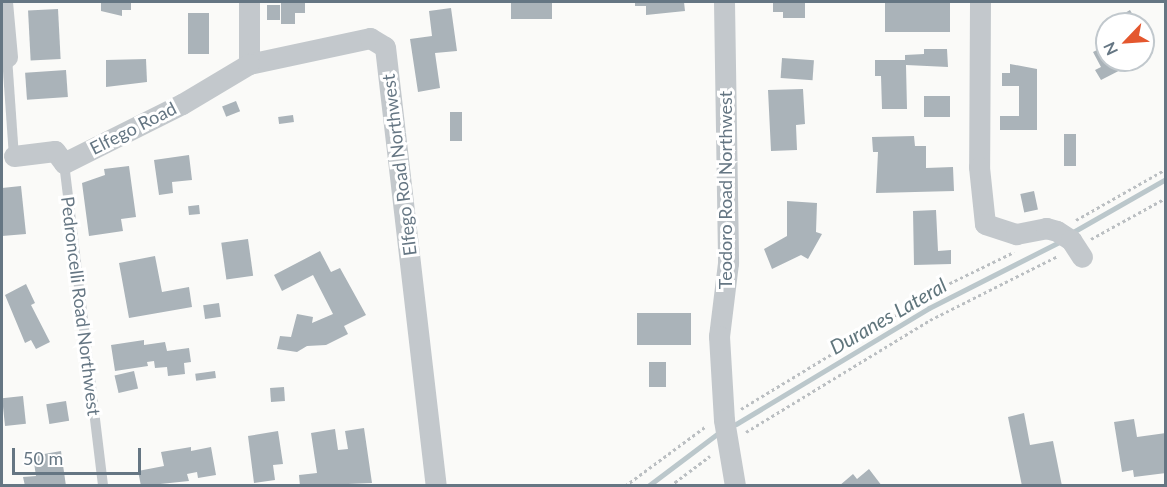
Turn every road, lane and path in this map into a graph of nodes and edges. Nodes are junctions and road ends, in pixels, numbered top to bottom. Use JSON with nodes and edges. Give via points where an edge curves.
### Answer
{"nodes":[{"id":1,"x":2,"y":2,"type":"edge"},
{"id":2,"x":249,"y":2,"type":"edge"},
{"id":3,"x":724,"y":2,"type":"edge"},
{"id":4,"x":980,"y":2,"type":"edge"},
{"id":5,"x":7,"y":57,"type":"joint"},
{"id":6,"x":249,"y":64,"type":"junction"},
{"id":7,"x":14,"y":156,"type":"joint"},
{"id":8,"x":64,"y":163,"type":"junction"},
{"id":9,"x":1166,"y":169,"type":"edge"},
{"id":10,"x":1166,"y":198,"type":"edge"},
{"id":11,"x":1070,"y":242,"type":"junction"},
{"id":12,"x":1016,"y":251,"type":"dead end"},
{"id":13,"x":724,"y":420,"type":"junction"},
{"id":14,"x":730,"y":442,"type":"junction"},
{"id":15,"x":103,"y":486,"type":"edge"},
{"id":16,"x":436,"y":486,"type":"edge"},
{"id":17,"x":625,"y":486,"type":"edge"},
{"id":18,"x":670,"y":486,"type":"edge"},
{"id":19,"x":735,"y":486,"type":"edge"}],
"edges":[{"from":1,"to":5,"type":"street"},
{"from":2,"to":6,"type":"street"},
{"from":3,"to":13,"type":"street","name":"Teodoro Road Northwest","via":[[728,263],[719,336]]},
{"from":4,"to":11,"type":"street","via":[[979,167],[985,224],[1016,234],[1046,228]]},
{"from":5,"to":7,"type":"lane"},
{"from":6,"to":8,"type":"street","name":"Elfego Road","via":[[182,104]]},
{"from":6,"to":16,"type":"street","name":"Elfego Road Northwest","via":[[370,38],[385,47]]},
{"from":7,"to":8,"type":"street","via":[[55,151]]},
{"from":8,"to":15,"type":"lane","name":"Pedroncelli Road Northwest"},
{"from":9,"to":11,"type":"path"},
{"from":10,"to":11,"type":"path"},
{"from":11,"to":14,"type":"path","via":[[930,320]]},
{"from":12,"to":13,"type":"path","via":[[870,329]]},
{"from":13,"to":14,"type":"street","name":"Teodoro Road Northwest"},
{"from":13,"to":17,"type":"path","via":[[705,427]]},
{"from":14,"to":18,"type":"path"},
{"from":14,"to":19,"type":"street","name":"Teodoro Road Northwest"}]}
